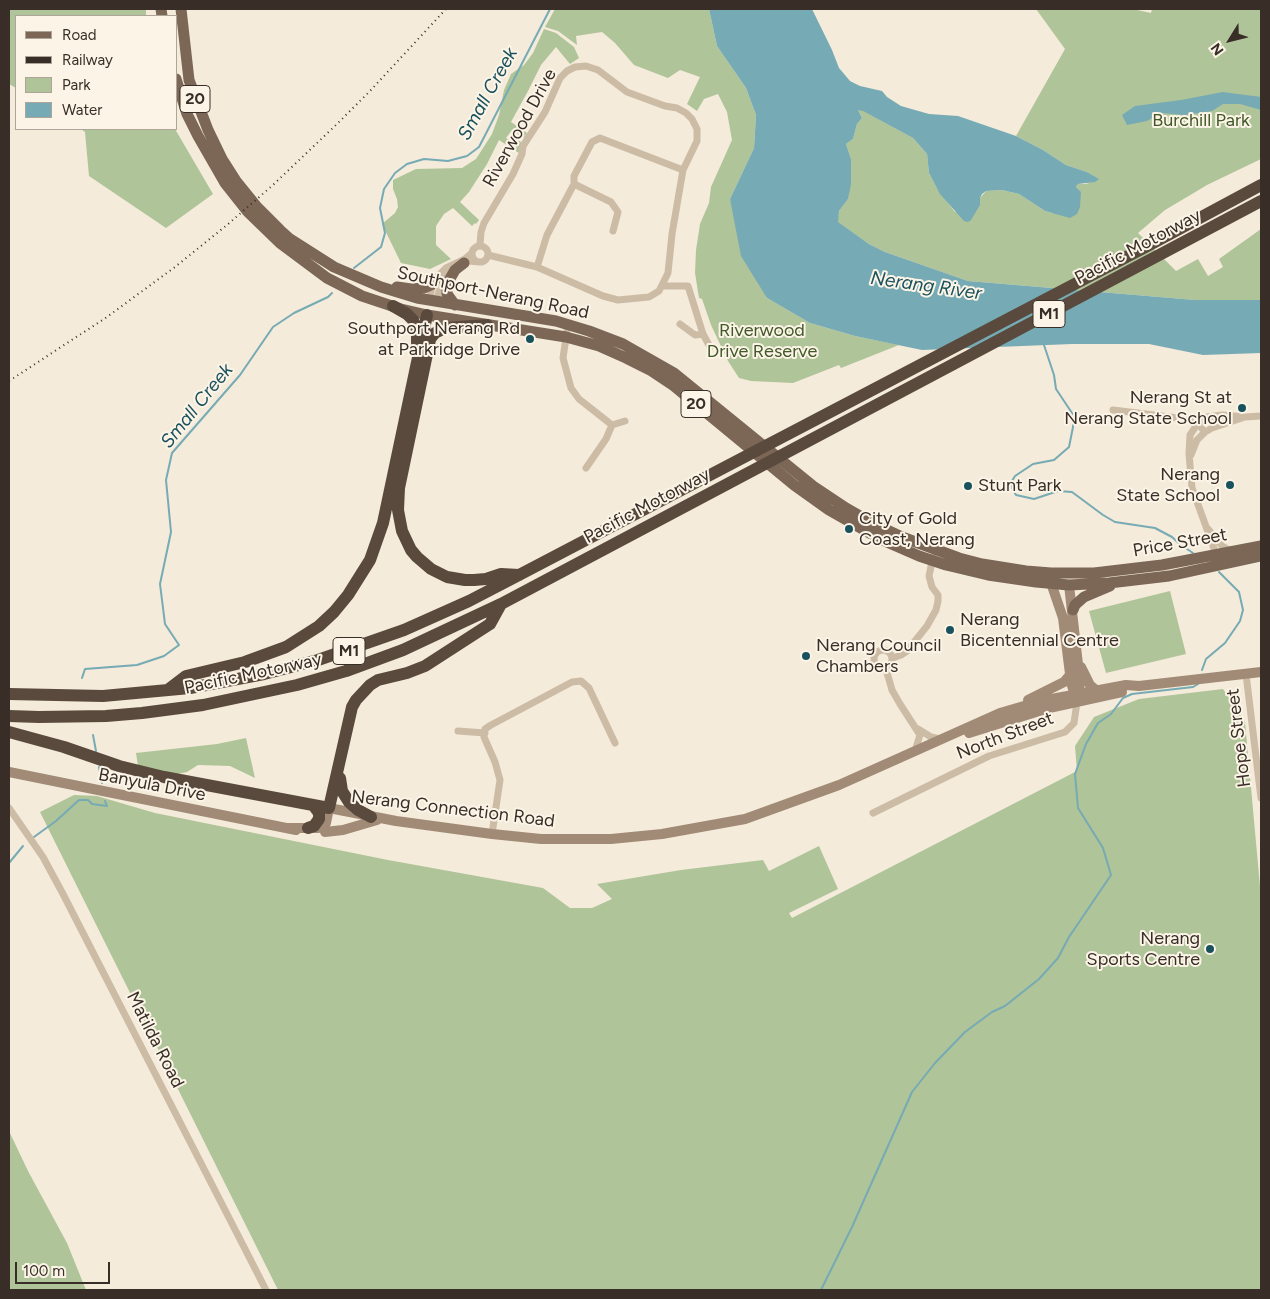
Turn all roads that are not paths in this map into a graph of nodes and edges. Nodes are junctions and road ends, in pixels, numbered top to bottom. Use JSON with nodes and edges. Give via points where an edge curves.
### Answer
{"nodes":[{"id":1,"x":181,"y":9,"type":"edge"},
{"id":2,"x":178,"y":85,"type":"edge"},
{"id":3,"x":683,"y":170,"type":"junction"},
{"id":4,"x":574,"y":184,"type":"junction"},
{"id":5,"x":1261,"y":185,"type":"edge"},
{"id":6,"x":1261,"y":201,"type":"edge"},
{"id":7,"x":1261,"y":207,"type":"edge"},
{"id":8,"x":1216,"y":225,"type":"junction"},
{"id":9,"x":613,"y":231,"type":"dead end"},
{"id":10,"x":480,"y":245,"type":"junction"},
{"id":11,"x":472,"y":253,"type":"junction"},
{"id":12,"x":488,"y":255,"type":"junction"},
{"id":13,"x":479,"y":262,"type":"junction"},
{"id":14,"x":464,"y":263,"type":"junction"},
{"id":15,"x":537,"y":267,"type":"junction"},
{"id":16,"x":435,"y":280,"type":"junction"},
{"id":17,"x":369,"y":282,"type":"junction"},
{"id":18,"x":663,"y":286,"type":"junction"},
{"id":19,"x":433,"y":301,"type":"junction"},
{"id":20,"x":454,"y":305,"type":"junction"},
{"id":21,"x":393,"y":306,"type":"junction"},
{"id":22,"x":431,"y":316,"type":"junction"},
{"id":23,"x":568,"y":324,"type":"junction"},
{"id":24,"x":680,"y":324,"type":"dead end"},
{"id":25,"x":486,"y":325,"type":"junction"},
{"id":26,"x":703,"y":334,"type":"junction"},
{"id":27,"x":566,"y":337,"type":"junction"},
{"id":28,"x":430,"y":339,"type":"junction"},
{"id":29,"x":710,"y":347,"type":"dead end"},
{"id":30,"x":417,"y":360,"type":"junction"},
{"id":31,"x":1113,"y":410,"type":"dead end"},
{"id":32,"x":1261,"y":416,"type":"edge"},
{"id":33,"x":1246,"y":417,"type":"junction"},
{"id":34,"x":625,"y":421,"type":"dead end"},
{"id":35,"x":1198,"y":423,"type":"junction"},
{"id":36,"x":612,"y":425,"type":"junction"},
{"id":37,"x":1205,"y":432,"type":"junction"},
{"id":38,"x":1190,"y":467,"type":"junction"},
{"id":39,"x":586,"y":468,"type":"dead end"},
{"id":40,"x":1203,"y":520,"type":"junction"},
{"id":41,"x":1261,"y":546,"type":"edge"},
{"id":42,"x":1234,"y":551,"type":"junction"},
{"id":43,"x":1216,"y":554,"type":"junction"},
{"id":44,"x":934,"y":555,"type":"junction"},
{"id":45,"x":1257,"y":557,"type":"edge"},
{"id":46,"x":1105,"y":572,"type":"joint"},
{"id":47,"x":520,"y":575,"type":"junction"},
{"id":48,"x":1051,"y":578,"type":"junction"},
{"id":49,"x":1119,"y":582,"type":"junction"},
{"id":50,"x":1069,"y":585,"type":"junction"},
{"id":51,"x":501,"y":604,"type":"junction"},
{"id":52,"x":1073,"y":610,"type":"junction"},
{"id":53,"x":1077,"y":656,"type":"junction"},
{"id":54,"x":892,"y":658,"type":"junction"},
{"id":55,"x":886,"y":669,"type":"junction"},
{"id":56,"x":1261,"y":672,"type":"edge"},
{"id":57,"x":1070,"y":674,"type":"junction"},
{"id":58,"x":1246,"y":674,"type":"junction"},
{"id":59,"x":1139,"y":686,"type":"junction"},
{"id":60,"x":1096,"y":690,"type":"junction"},
{"id":61,"x":167,"y":691,"type":"junction"},
{"id":62,"x":9,"y":694,"type":"edge"},
{"id":63,"x":1077,"y":696,"type":"junction"},
{"id":64,"x":1000,"y":713,"type":"junction"},
{"id":65,"x":9,"y":716,"type":"edge"},
{"id":66,"x":918,"y":729,"type":"junction"},
{"id":67,"x":458,"y":731,"type":"dead end"},
{"id":68,"x":9,"y":732,"type":"edge"},
{"id":69,"x":484,"y":733,"type":"junction"},
{"id":70,"x":945,"y":739,"type":"junction"},
{"id":71,"x":615,"y":743,"type":"dead end"},
{"id":72,"x":915,"y":751,"type":"junction"},
{"id":73,"x":9,"y":772,"type":"edge"},
{"id":74,"x":340,"y":772,"type":"junction"},
{"id":75,"x":1261,"y":786,"type":"edge"},
{"id":76,"x":1261,"y":798,"type":"edge"},
{"id":77,"x":313,"y":805,"type":"junction"},
{"id":78,"x":9,"y":808,"type":"edge"},
{"id":79,"x":332,"y":809,"type":"junction"},
{"id":80,"x":873,"y":814,"type":"dead end"},
{"id":81,"x":372,"y":817,"type":"junction"},
{"id":82,"x":386,"y":820,"type":"junction"},
{"id":83,"x":289,"y":828,"type":"junction"},
{"id":84,"x":308,"y":828,"type":"junction"},
{"id":85,"x":325,"y":832,"type":"junction"},
{"id":86,"x":492,"y":834,"type":"junction"},
{"id":87,"x":266,"y":1290,"type":"edge"}],
"edges":[{"from":1,"to":17,"type":"main road","name":"Southport-Nerang Road","number":"20","via":[[189,80],[208,130],[232,175],[257,207],[290,239],[334,267]]},
{"from":2,"to":21,"type":"main road","name":"Southport-Nerang Road","number":"20","via":[[187,114],[205,151],[248,212],[280,244],[327,278],[362,296]]},
{"from":3,"to":4,"type":"street","via":[[600,138],[592,142],[574,176]]},
{"from":3,"to":10,"type":"street","name":"Riverwood Drive","via":[[697,141],[697,129],[686,113],[627,92],[598,70],[575,67],[560,78],[545,112],[523,146],[513,174],[483,225]]},
{"from":3,"to":18,"type":"street","name":"Riverwood Drive","via":[[668,273]]},
{"from":4,"to":9,"type":"street","via":[[612,202],[618,212]]},
{"from":4,"to":15,"type":"street","via":[[547,235]]},
{"from":5,"to":47,"type":"highway","name":"Pacific Motorway","number":"M1"},
{"from":6,"to":8,"type":"highway","name":"Pacific Motorway","number":"M1"},
{"from":7,"to":8,"type":"highway"},
{"from":8,"to":51,"type":"highway","name":"Pacific Motorway","number":"M1"},
{"from":10,"to":11,"type":"street","via":[[474,247]]},
{"from":10,"to":12,"type":"street","via":[[486,248]]},
{"from":11,"to":13,"type":"street"},
{"from":11,"to":16,"type":"street","via":[[444,270]]},
{"from":12,"to":13,"type":"street"},
{"from":12,"to":15,"type":"street"},
{"from":13,"to":14,"type":"street"},
{"from":14,"to":19,"type":"street","via":[[443,279]]},
{"from":14,"to":20,"type":"main road","via":[[455,270],[447,284]]},
{"from":15,"to":18,"type":"street","via":[[618,300],[649,298]]},
{"from":16,"to":17,"type":"main road","via":[[428,286],[414,289]]},
{"from":16,"to":19,"type":"street","via":[[431,289]]},
{"from":17,"to":19,"type":"main road","name":"Southport-Nerang Road","number":"20"},
{"from":18,"to":26,"type":"street","via":[[688,286]]},
{"from":19,"to":20,"type":"main road","name":"Southport-Nerang Road","number":"20"},
{"from":19,"to":22,"type":"main road"},
{"from":20,"to":23,"type":"main road","name":"Southport-Nerang Road","number":"20"},
{"from":21,"to":22,"type":"main road","name":"Southport-Nerang Road","number":"20"},
{"from":21,"to":30,"type":"highway","via":[[414,322]]},
{"from":22,"to":25,"type":"main road","name":"Southport-Nerang Road","number":"20"},
{"from":22,"to":28,"type":"highway"},
{"from":22,"to":30,"type":"highway"},
{"from":23,"to":27,"type":"street"},
{"from":23,"to":44,"type":"main road","name":"Southport-Nerang Road","number":"20","via":[[622,344],[667,368],[813,486],[879,527]]},
{"from":24,"to":26,"type":"street","via":[[695,336]]},
{"from":25,"to":27,"type":"main road","name":"Southport-Nerang Road","number":"20"},
{"from":25,"to":28,"type":"highway","via":[[445,328]]},
{"from":26,"to":29,"type":"street"},
{"from":27,"to":36,"type":"street","via":[[563,358],[571,388],[579,399]]},
{"from":27,"to":44,"type":"main road","name":"Southport-Nerang Road","number":"20","via":[[599,346],[650,370],[829,510],[880,539]]},
{"from":28,"to":47,"type":"highway","via":[[399,488],[398,510],[402,531],[417,557],[447,576],[474,580],[501,574]]},
{"from":30,"to":61,"type":"highway","via":[[382,524],[370,560],[348,595],[319,626],[286,647],[246,662],[186,676]]},
{"from":31,"to":35,"type":"street"},
{"from":32,"to":33,"type":"street"},
{"from":33,"to":35,"type":"street","via":[[1206,417]]},
{"from":33,"to":37,"type":"street"},
{"from":34,"to":36,"type":"street"},
{"from":35,"to":37,"type":"street"},
{"from":35,"to":38,"type":"street","via":[[1190,435]]},
{"from":36,"to":39,"type":"street"},
{"from":37,"to":38,"type":"street","via":[[1193,447]]},
{"from":38,"to":40,"type":"street","via":[[1194,498]]},
{"from":40,"to":42,"type":"street","via":[[1222,546]]},
{"from":40,"to":43,"type":"street"},
{"from":41,"to":42,"type":"main road","name":"Price Street","number":"20"},
{"from":42,"to":43,"type":"main road","name":"Price Street","number":"20"},
{"from":43,"to":45,"type":"main road","via":[[1224,560]]},
{"from":43,"to":46,"type":"main road","name":"Price Street","number":"20"},
{"from":44,"to":48,"type":"main road","name":"Southport-Nerang Road","number":"20"},
{"from":44,"to":54,"type":"street","via":[[929,576],[938,595],[936,610],[906,651]]},
{"from":45,"to":49,"type":"main road","name":"Price Street","via":[[1170,576]]},
{"from":46,"to":48,"type":"main road","name":"Southport-Nerang Road","number":"20"},
{"from":47,"to":61,"type":"highway","name":"Pacific Motorway","number":"M1","via":[[412,627],[337,655],[264,674]]},
{"from":48,"to":50,"type":"main road","via":[[1063,578]]},
{"from":48,"to":57,"type":"main road","name":"North Street","via":[[1063,618]]},
{"from":49,"to":50,"type":"main road"},
{"from":49,"to":52,"type":"main road","via":[[1084,597]]},
{"from":50,"to":52,"type":"main road","name":"North Street"},
{"from":51,"to":65,"type":"highway","name":"Pacific Motorway","number":"M1","via":[[384,657],[346,671],[260,694],[142,713]]},
{"from":51,"to":74,"type":"highway","via":[[490,624],[435,660],[407,673],[378,680],[362,692],[352,707]]},
{"from":52,"to":53,"type":"main road","name":"North Street"},
{"from":53,"to":60,"type":"main road","via":[[1088,681]]},
{"from":53,"to":63,"type":"main road","name":"North Street"},
{"from":54,"to":55,"type":"street"},
{"from":54,"to":55,"type":"street","via":[[886,650],[876,653],[874,663]]},
{"from":55,"to":66,"type":"street","via":[[892,690]]},
{"from":56,"to":58,"type":"main road","name":"Nerang Connection Road"},
{"from":57,"to":63,"type":"main road","name":"North Street"},
{"from":57,"to":64,"type":"main road","via":[[1064,682]]},
{"from":58,"to":59,"type":"main road","name":"Nerang Connection Road"},
{"from":58,"to":75,"type":"street","name":"Hope Street"},
{"from":59,"to":60,"type":"main road","name":"Nerang Connection Road"},
{"from":59,"to":63,"type":"main road","name":"Nerang Connection Road","via":[[1127,691]]},
{"from":60,"to":63,"type":"main road","name":"Nerang Connection Road"},
{"from":61,"to":62,"type":"highway","name":"Pacific Motorway","number":"M1","via":[[103,696]]},
{"from":63,"to":64,"type":"main road","name":"Nerang Connection Road","via":[[1041,701]]},
{"from":63,"to":70,"type":"main road","name":"Nerang Connection Road"},
{"from":63,"to":80,"type":"street","name":"North Street","via":[[1074,723],[1065,732],[988,756]]},
{"from":64,"to":70,"type":"main road","name":"Nerang Connection Road"},
{"from":66,"to":70,"type":"street","via":[[931,737]]},
{"from":66,"to":72,"type":"street","via":[[920,737]]},
{"from":67,"to":69,"type":"street"},
{"from":68,"to":77,"type":"highway","via":[[119,766]]},
{"from":69,"to":71,"type":"street","via":[[491,725],[572,682],[581,681],[589,688]]},
{"from":69,"to":86,"type":"street","via":[[500,780]]},
{"from":70,"to":72,"type":"main road","name":"Nerang Connection Road"},
{"from":72,"to":86,"type":"main road","name":"Nerang Connection Road","via":[[839,785],[745,819],[662,834],[611,839],[550,839]]},
{"from":73,"to":83,"type":"main road","name":"Banyula Drive"},
{"from":74,"to":79,"type":"highway"},
{"from":74,"to":81,"type":"highway","via":[[342,791],[349,802]]},
{"from":75,"to":76,"type":"street","name":"Hope Street"},
{"from":77,"to":79,"type":"highway"},
{"from":77,"to":84,"type":"highway","via":[[320,817],[314,826]]},
{"from":78,"to":87,"type":"street","name":"Matilda Road","via":[[43,857],[63,894]]},
{"from":79,"to":81,"type":"main road","name":"Nerang Connection Road"},
{"from":79,"to":84,"type":"main road","via":[[324,824]]},
{"from":79,"to":85,"type":"main road","via":[[332,824]]},
{"from":81,"to":82,"type":"main road","name":"Nerang Connection Road"},
{"from":82,"to":85,"type":"main road","name":"Banyula Drive"},
{"from":82,"to":86,"type":"main road","name":"Nerang Connection Road"},
{"from":83,"to":84,"type":"main road","name":"Banyula Drive"},
{"from":83,"to":85,"type":"main road","name":"Banyula Drive","via":[[314,834]]}]}
